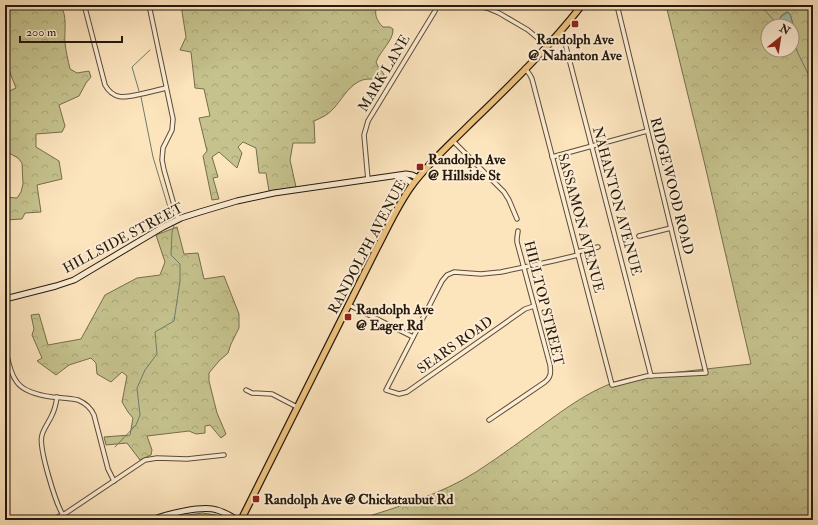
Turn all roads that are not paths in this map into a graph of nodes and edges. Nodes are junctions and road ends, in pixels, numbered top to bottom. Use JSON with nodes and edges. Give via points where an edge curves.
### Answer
{"nodes":[{"id":1,"x":149,"y":5,"type":"edge"},
{"id":2,"x":437,"y":5,"type":"edge"},
{"id":3,"x":469,"y":5,"type":"edge"},
{"id":4,"x":582,"y":5,"type":"edge"},
{"id":5,"x":617,"y":5,"type":"edge"},
{"id":6,"x":85,"y":8,"type":"dead end"},
{"id":7,"x":558,"y":34,"type":"junction"},
{"id":8,"x":547,"y":46,"type":"junction"},
{"id":9,"x":525,"y":68,"type":"junction"},
{"id":10,"x":166,"y":88,"type":"junction"},
{"id":11,"x":647,"y":131,"type":"junction"},
{"id":12,"x":453,"y":141,"type":"junction"},
{"id":13,"x":591,"y":146,"type":"junction"},
{"id":14,"x":552,"y":157,"type":"junction"},
{"id":15,"x":394,"y":176,"type":"junction"},
{"id":16,"x":418,"y":178,"type":"junction"},
{"id":17,"x":368,"y":180,"type":"junction"},
{"id":18,"x":413,"y":184,"type":"junction"},
{"id":19,"x":178,"y":219,"type":"junction"},
{"id":20,"x":517,"y":219,"type":"dead end"},
{"id":21,"x":671,"y":228,"type":"junction"},
{"id":22,"x":518,"y":231,"type":"dead end"},
{"id":23,"x":640,"y":236,"type":"dead end"},
{"id":24,"x":598,"y":247,"type":"dead end"},
{"id":25,"x":578,"y":253,"type":"junction"},
{"id":26,"x":524,"y":267,"type":"junction"},
{"id":27,"x":5,"y":299,"type":"edge"},
{"id":28,"x":349,"y":305,"type":"junction"},
{"id":29,"x":534,"y":306,"type":"junction"},
{"id":30,"x":413,"y":338,"type":"junction"},
{"id":31,"x":5,"y":348,"type":"edge"},
{"id":32,"x":651,"y":376,"type":"junction"},
{"id":33,"x":246,"y":390,"type":"dead end"},
{"id":34,"x":57,"y":397,"type":"junction"},
{"id":35,"x":297,"y":407,"type":"junction"},
{"id":36,"x":489,"y":420,"type":"dead end"},
{"id":37,"x":224,"y":455,"type":"dead end"},
{"id":38,"x":114,"y":481,"type":"junction"},
{"id":39,"x":63,"y":515,"type":"junction"},
{"id":40,"x":52,"y":520,"type":"edge"},
{"id":41,"x":152,"y":520,"type":"edge"},
{"id":42,"x":237,"y":520,"type":"edge"},
{"id":43,"x":241,"y":520,"type":"edge"},
{"id":44,"x":435,"y":520,"type":"edge"},
{"id":45,"x":465,"y":520,"type":"edge"}],
"edges":[{"from":1,"to":10,"type":"street"},
{"from":2,"to":17,"type":"street","name":"MARK LANE","via":[[366,124],[364,141]]},
{"from":3,"to":8,"type":"street","via":[[499,13],[528,30]]},
{"from":4,"to":7,"type":"main road","name":"RANDOLPH AVENUE"},
{"from":5,"to":11,"type":"street","name":"RIDGEWOOD ROAD"},
{"from":6,"to":10,"type":"street","via":[[105,85],[110,92],[126,97]]},
{"from":7,"to":8,"type":"main road","name":"RANDOLPH AVENUE"},
{"from":7,"to":13,"type":"street","name":"NAHANTON AVENUE","via":[[564,43]]},
{"from":8,"to":9,"type":"main road","name":"RANDOLPH AVENUE"},
{"from":9,"to":12,"type":"main road","name":"RANDOLPH AVENUE"},
{"from":9,"to":14,"type":"street","name":"SASSAMON AVENUE","via":[[531,77]]},
{"from":10,"to":19,"type":"street","via":[[173,122],[163,148],[162,160]]},
{"from":11,"to":13,"type":"street"},
{"from":11,"to":21,"type":"street","name":"RIDGEWOOD ROAD"},
{"from":12,"to":16,"type":"main road","name":"RANDOLPH AVENUE"},
{"from":12,"to":20,"type":"street","via":[[504,192]]},
{"from":13,"to":14,"type":"street"},
{"from":13,"to":32,"type":"street","name":"NAHANTON AVENUE"},
{"from":14,"to":25,"type":"street","name":"SASSAMON AVENUE"},
{"from":15,"to":16,"type":"street","name":"HILLSIDE STREET","via":[[409,174]]},
{"from":15,"to":17,"type":"street","name":"HILLSIDE STREET"},
{"from":15,"to":18,"type":"street","via":[[404,178]]},
{"from":16,"to":18,"type":"main road","name":"RANDOLPH AVENUE"},
{"from":17,"to":19,"type":"street","name":"HILLSIDE STREET","via":[[265,195],[232,202]]},
{"from":18,"to":28,"type":"main road","name":"RANDOLPH AVENUE"},
{"from":19,"to":27,"type":"street","name":"HILLSIDE STREET","via":[[74,280]]},
{"from":21,"to":23,"type":"street"},
{"from":21,"to":32,"type":"street","name":"RIDGEWOOD ROAD","via":[[706,373]]},
{"from":22,"to":26,"type":"street","name":"HILLTOP STREET","via":[[517,242]]},
{"from":24,"to":25,"type":"street"},
{"from":25,"to":26,"type":"street"},
{"from":25,"to":32,"type":"street","name":"SASSAMON AVENUE","via":[[612,385]]},
{"from":26,"to":29,"type":"street","name":"HILLTOP STREET"},
{"from":26,"to":30,"type":"street","via":[[498,273],[456,272],[447,275]]},
{"from":28,"to":30,"type":"street"},
{"from":28,"to":35,"type":"main road","name":"RANDOLPH AVENUE"},
{"from":29,"to":30,"type":"street","name":"SEARS ROAD","via":[[525,309],[407,392],[399,394],[386,390]]},
{"from":29,"to":36,"type":"street","name":"HILLTOP STREET","via":[[550,365],[550,375],[545,382]]},
{"from":31,"to":34,"type":"street","via":[[11,371],[21,386],[34,394]]},
{"from":33,"to":35,"type":"street","via":[[252,393],[272,394]]},
{"from":34,"to":38,"type":"street","via":[[78,400],[92,410],[109,472]]},
{"from":34,"to":39,"type":"street","via":[[54,412],[41,435],[41,442],[50,480]]},
{"from":35,"to":43,"type":"main road","name":"RANDOLPH AVENUE"},
{"from":37,"to":38,"type":"street","via":[[147,459]]},
{"from":38,"to":39,"type":"street"},
{"from":39,"to":40,"type":"street"},
{"from":41,"to":42,"type":"street","via":[[172,513],[208,508]]},
{"from":44,"to":45,"type":"street"}]}
